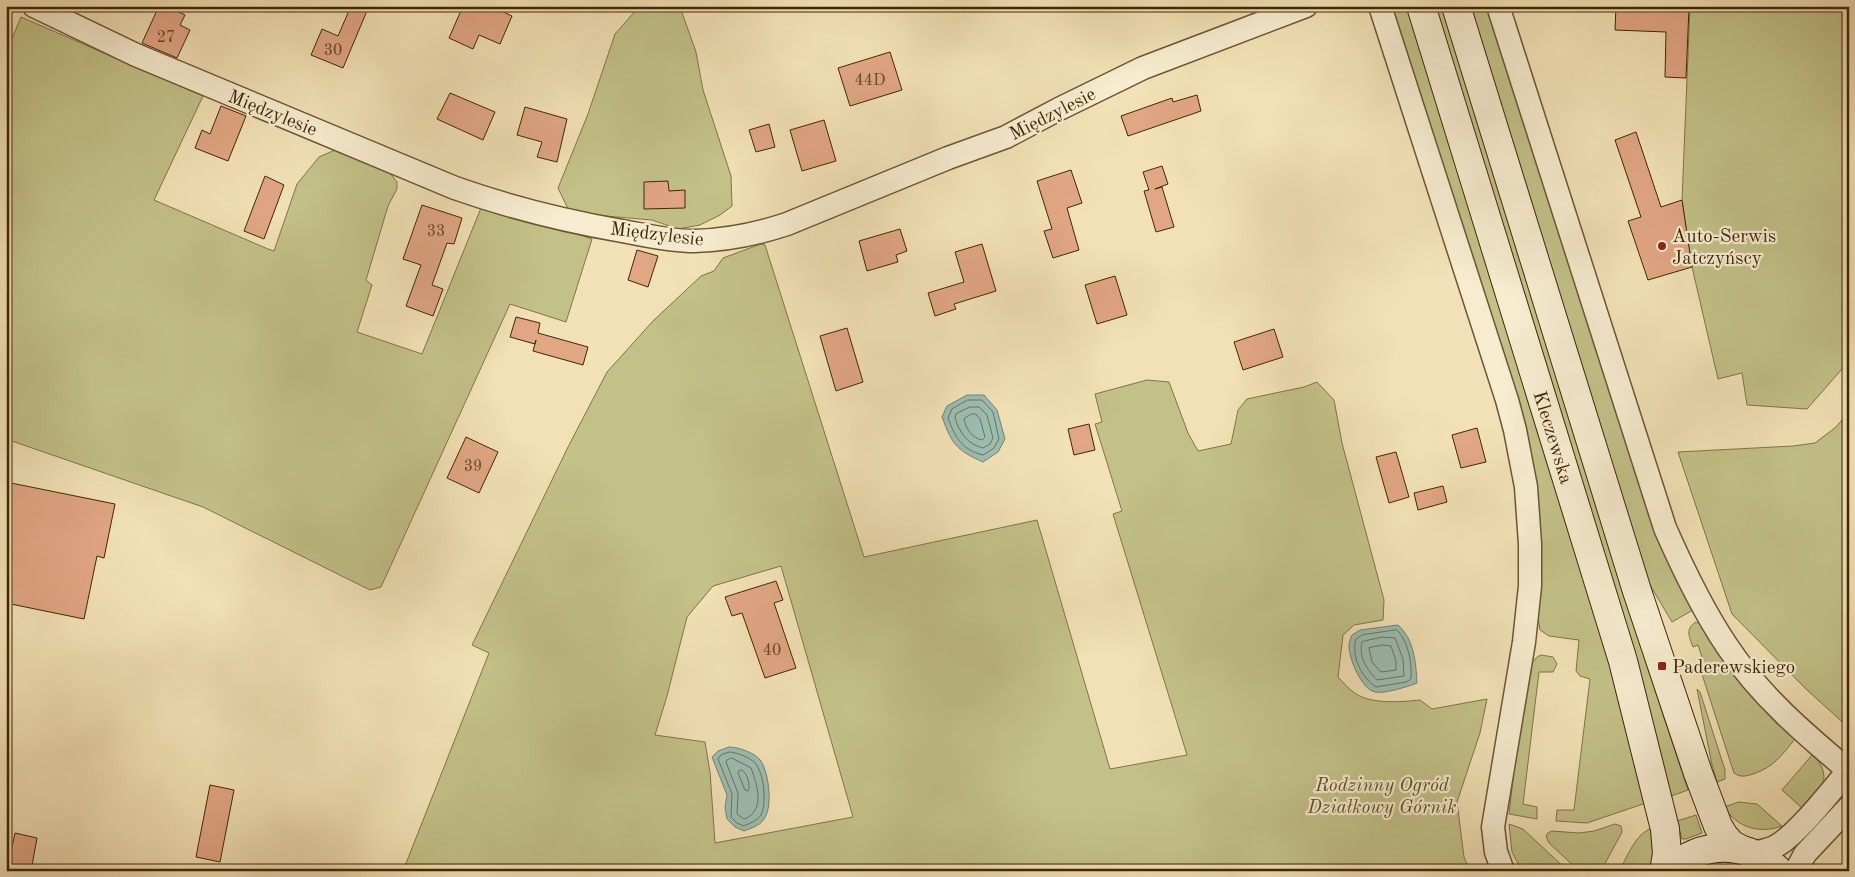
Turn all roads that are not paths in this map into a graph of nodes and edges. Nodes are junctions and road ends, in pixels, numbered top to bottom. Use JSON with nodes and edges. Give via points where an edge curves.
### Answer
{"nodes":[{"id":1,"x":34,"y":6,"type":"edge"},
{"id":2,"x":1306,"y":6,"type":"edge"},
{"id":3,"x":1380,"y":6,"type":"edge"},
{"id":4,"x":1421,"y":6,"type":"edge"},
{"id":5,"x":1456,"y":6,"type":"edge"},
{"id":6,"x":1498,"y":6,"type":"edge"},
{"id":7,"x":1849,"y":771,"type":"edge"},
{"id":8,"x":1849,"y":807,"type":"edge"},
{"id":9,"x":1746,"y":851,"type":"junction"},
{"id":10,"x":1504,"y":871,"type":"edge"},
{"id":11,"x":1664,"y":871,"type":"edge"},
{"id":12,"x":1668,"y":871,"type":"edge"},
{"id":13,"x":1779,"y":871,"type":"edge"},
{"id":14,"x":1796,"y":871,"type":"edge"}],
"edges":[{"from":1,"to":2,"type":"street","name":"Międzylesie","via":[[154,63],[472,194],[549,216],[659,238],[692,241],[739,236],[787,224],[1006,137],[1143,68]]},
{"from":3,"to":10,"type":"street","via":[[1507,400],[1526,486],[1530,544],[1528,608],[1493,827],[1496,852]]},
{"from":4,"to":11,"type":"main road","name":"Kleczewska","via":[[1623,662],[1666,829]]},
{"from":5,"to":9,"type":"main road","name":"Kleczewska","via":[[1634,582],[1698,774],[1718,826],[1731,844]]},
{"from":6,"to":7,"type":"street","via":[[1665,528],[1682,568],[1697,598],[1741,666],[1801,730]]},
{"from":7,"to":9,"type":"street","via":[[1780,844]]},
{"from":8,"to":14,"type":"street","via":[[1805,854]]},
{"from":9,"to":12,"type":"main road","via":[[1727,848],[1701,851]]},
{"from":9,"to":13,"type":"main road","name":"Kleczewska"}]}
